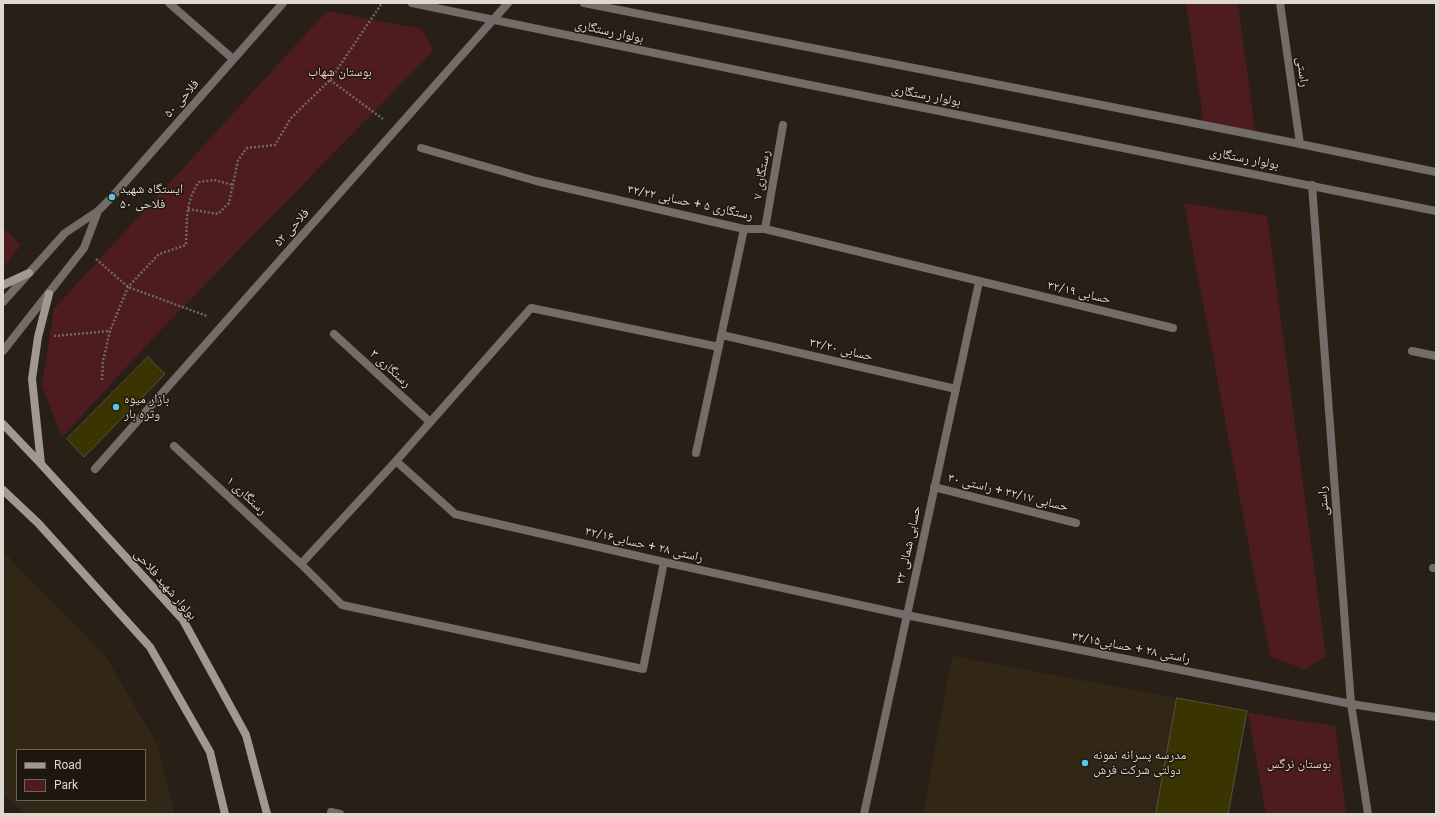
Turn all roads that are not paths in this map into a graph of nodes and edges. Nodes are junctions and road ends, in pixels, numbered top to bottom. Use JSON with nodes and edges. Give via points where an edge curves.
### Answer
{"nodes":[{"id":1,"x":169,"y":3,"type":"edge"},
{"id":2,"x":284,"y":3,"type":"edge"},
{"id":3,"x":412,"y":3,"type":"edge"},
{"id":4,"x":508,"y":3,"type":"edge"},
{"id":5,"x":584,"y":3,"type":"edge"},
{"id":6,"x":1280,"y":3,"type":"edge"},
{"id":7,"x":492,"y":20,"type":"junction"},
{"id":8,"x":234,"y":59,"type":"junction"},
{"id":9,"x":783,"y":125,"type":"dead end"},
{"id":10,"x":1300,"y":144,"type":"junction"},
{"id":11,"x":421,"y":148,"type":"dead end"},
{"id":12,"x":1436,"y":172,"type":"edge"},
{"id":13,"x":1312,"y":185,"type":"junction"},
{"id":14,"x":98,"y":211,"type":"junction"},
{"id":15,"x":1436,"y":211,"type":"edge"},
{"id":16,"x":744,"y":229,"type":"junction"},
{"id":17,"x":765,"y":229,"type":"junction"},
{"id":18,"x":29,"y":273,"type":"junction"},
{"id":19,"x":979,"y":282,"type":"junction"},
{"id":20,"x":3,"y":284,"type":"edge"},
{"id":21,"x":49,"y":294,"type":"junction"},
{"id":22,"x":3,"y":302,"type":"edge"},
{"id":23,"x":1173,"y":328,"type":"dead end"},
{"id":24,"x":334,"y":334,"type":"dead end"},
{"id":25,"x":722,"y":334,"type":"junction"},
{"id":26,"x":719,"y":347,"type":"junction"},
{"id":27,"x":3,"y":351,"type":"edge"},
{"id":28,"x":1412,"y":351,"type":"dead end"},
{"id":29,"x":1436,"y":356,"type":"edge"},
{"id":30,"x":956,"y":389,"type":"junction"},
{"id":31,"x":430,"y":422,"type":"junction"},
{"id":32,"x":3,"y":424,"type":"edge"},
{"id":33,"x":174,"y":446,"type":"dead end"},
{"id":34,"x":696,"y":453,"type":"dead end"},
{"id":35,"x":396,"y":461,"type":"junction"},
{"id":36,"x":41,"y":464,"type":"junction"},
{"id":37,"x":95,"y":469,"type":"dead end"},
{"id":38,"x":934,"y":487,"type":"junction"},
{"id":39,"x":3,"y":490,"type":"edge"},
{"id":40,"x":1076,"y":523,"type":"dead end"},
{"id":41,"x":664,"y":562,"type":"junction"},
{"id":42,"x":301,"y":564,"type":"junction"},
{"id":43,"x":906,"y":615,"type":"junction"},
{"id":44,"x":1351,"y":704,"type":"junction"},
{"id":45,"x":1436,"y":717,"type":"edge"},
{"id":46,"x":225,"y":814,"type":"edge"},
{"id":47,"x":267,"y":814,"type":"edge"},
{"id":48,"x":864,"y":814,"type":"edge"},
{"id":49,"x":1368,"y":814,"type":"edge"}],
"edges":[{"from":1,"to":8,"type":"street"},
{"from":2,"to":8,"type":"street","name":"فلاحی ۵۰"},
{"from":3,"to":7,"type":"street","name":"بولوار رستگاری"},
{"from":4,"to":7,"type":"street","name":"فلاحی ۵۲"},
{"from":5,"to":10,"type":"street","name":"بولوار رستگاری"},
{"from":6,"to":10,"type":"street","name":"راستی"},
{"from":7,"to":13,"type":"street","name":"بولوار رستگاری"},
{"from":7,"to":37,"type":"street","name":"فلاحی ۵۲"},
{"from":8,"to":14,"type":"street","name":"فلاحی ۵۰"},
{"from":9,"to":17,"type":"street","name":"رستگاری ۷"},
{"from":10,"to":12,"type":"street","name":"بولوار رستگاری"},
{"from":11,"to":16,"type":"street","name":"رستگاری ۵ + حسابی ۳۲/۲۲","via":[[536,181]]},
{"from":13,"to":15,"type":"street","name":"بولوار رستگاری"},
{"from":13,"to":44,"type":"street","name":"راستی"},
{"from":14,"to":18,"type":"street","name":"فلاحی ۵۰","via":[[65,233]]},
{"from":14,"to":21,"type":"street","name":"فلاحی ۵۰","via":[[84,248]]},
{"from":16,"to":17,"type":"street","name":"رستگاری ۵ + حسابی ۳۲/۲۲"},
{"from":16,"to":25,"type":"street"},
{"from":17,"to":19,"type":"street","name":"رستگاری ۵ + حسابی ۳۲/۲۲"},
{"from":18,"to":20,"type":"main road"},
{"from":18,"to":22,"type":"street","name":"فلاحی ۵۰"},
{"from":19,"to":23,"type":"street","name":"حسابی ۳۲/۱۹"},
{"from":19,"to":30,"type":"street","name":"حسابی شمالی ۳۲"},
{"from":21,"to":27,"type":"street","name":"فلاحی ۵۰"},
{"from":21,"to":36,"type":"main road","via":[[38,337],[32,379]]},
{"from":24,"to":31,"type":"street","name":"رستگاری ۳"},
{"from":25,"to":26,"type":"street"},
{"from":25,"to":30,"type":"street","name":"حسابی ۳۲/۲۰"},
{"from":26,"to":31,"type":"street","via":[[531,308]]},
{"from":26,"to":34,"type":"street"},
{"from":28,"to":29,"type":"street"},
{"from":30,"to":38,"type":"street","name":"حسابی شمالی ۳۲"},
{"from":31,"to":35,"type":"street"},
{"from":32,"to":36,"type":"main road","name":"بولوار شهید فلاحی"},
{"from":33,"to":42,"type":"street","name":"رستگاری ۱"},
{"from":35,"to":41,"type":"street","name":"راستی ۲۸ + حسابی۳۲/۱۶","via":[[455,514]]},
{"from":35,"to":42,"type":"street"},
{"from":36,"to":47,"type":"main road","name":"بولوار شهید فلاحی","via":[[183,620],[246,735]]},
{"from":38,"to":40,"type":"street","name":"حسابی ۳۲/۱۷ + راستی ۳۰"},
{"from":38,"to":43,"type":"street","name":"حسابی شمالی ۳۲"},
{"from":39,"to":46,"type":"main road","via":[[38,523],[150,647],[210,752]]},
{"from":41,"to":42,"type":"street","name":"رستگاری ۱","via":[[644,668],[342,605]]},
{"from":41,"to":43,"type":"street","name":"راستی ۲۸ + حسابی۳۲/۱۶"},
{"from":43,"to":44,"type":"street","name":"راستی ۲۸ + حسابی۳۲/۱۵"},
{"from":43,"to":48,"type":"street","name":"حسابی شمالی ۳۲"},
{"from":44,"to":45,"type":"street","name":"راستی ۲۸ + حسابی۳۲/۱۵"},
{"from":44,"to":49,"type":"street","name":"راستی"}]}
